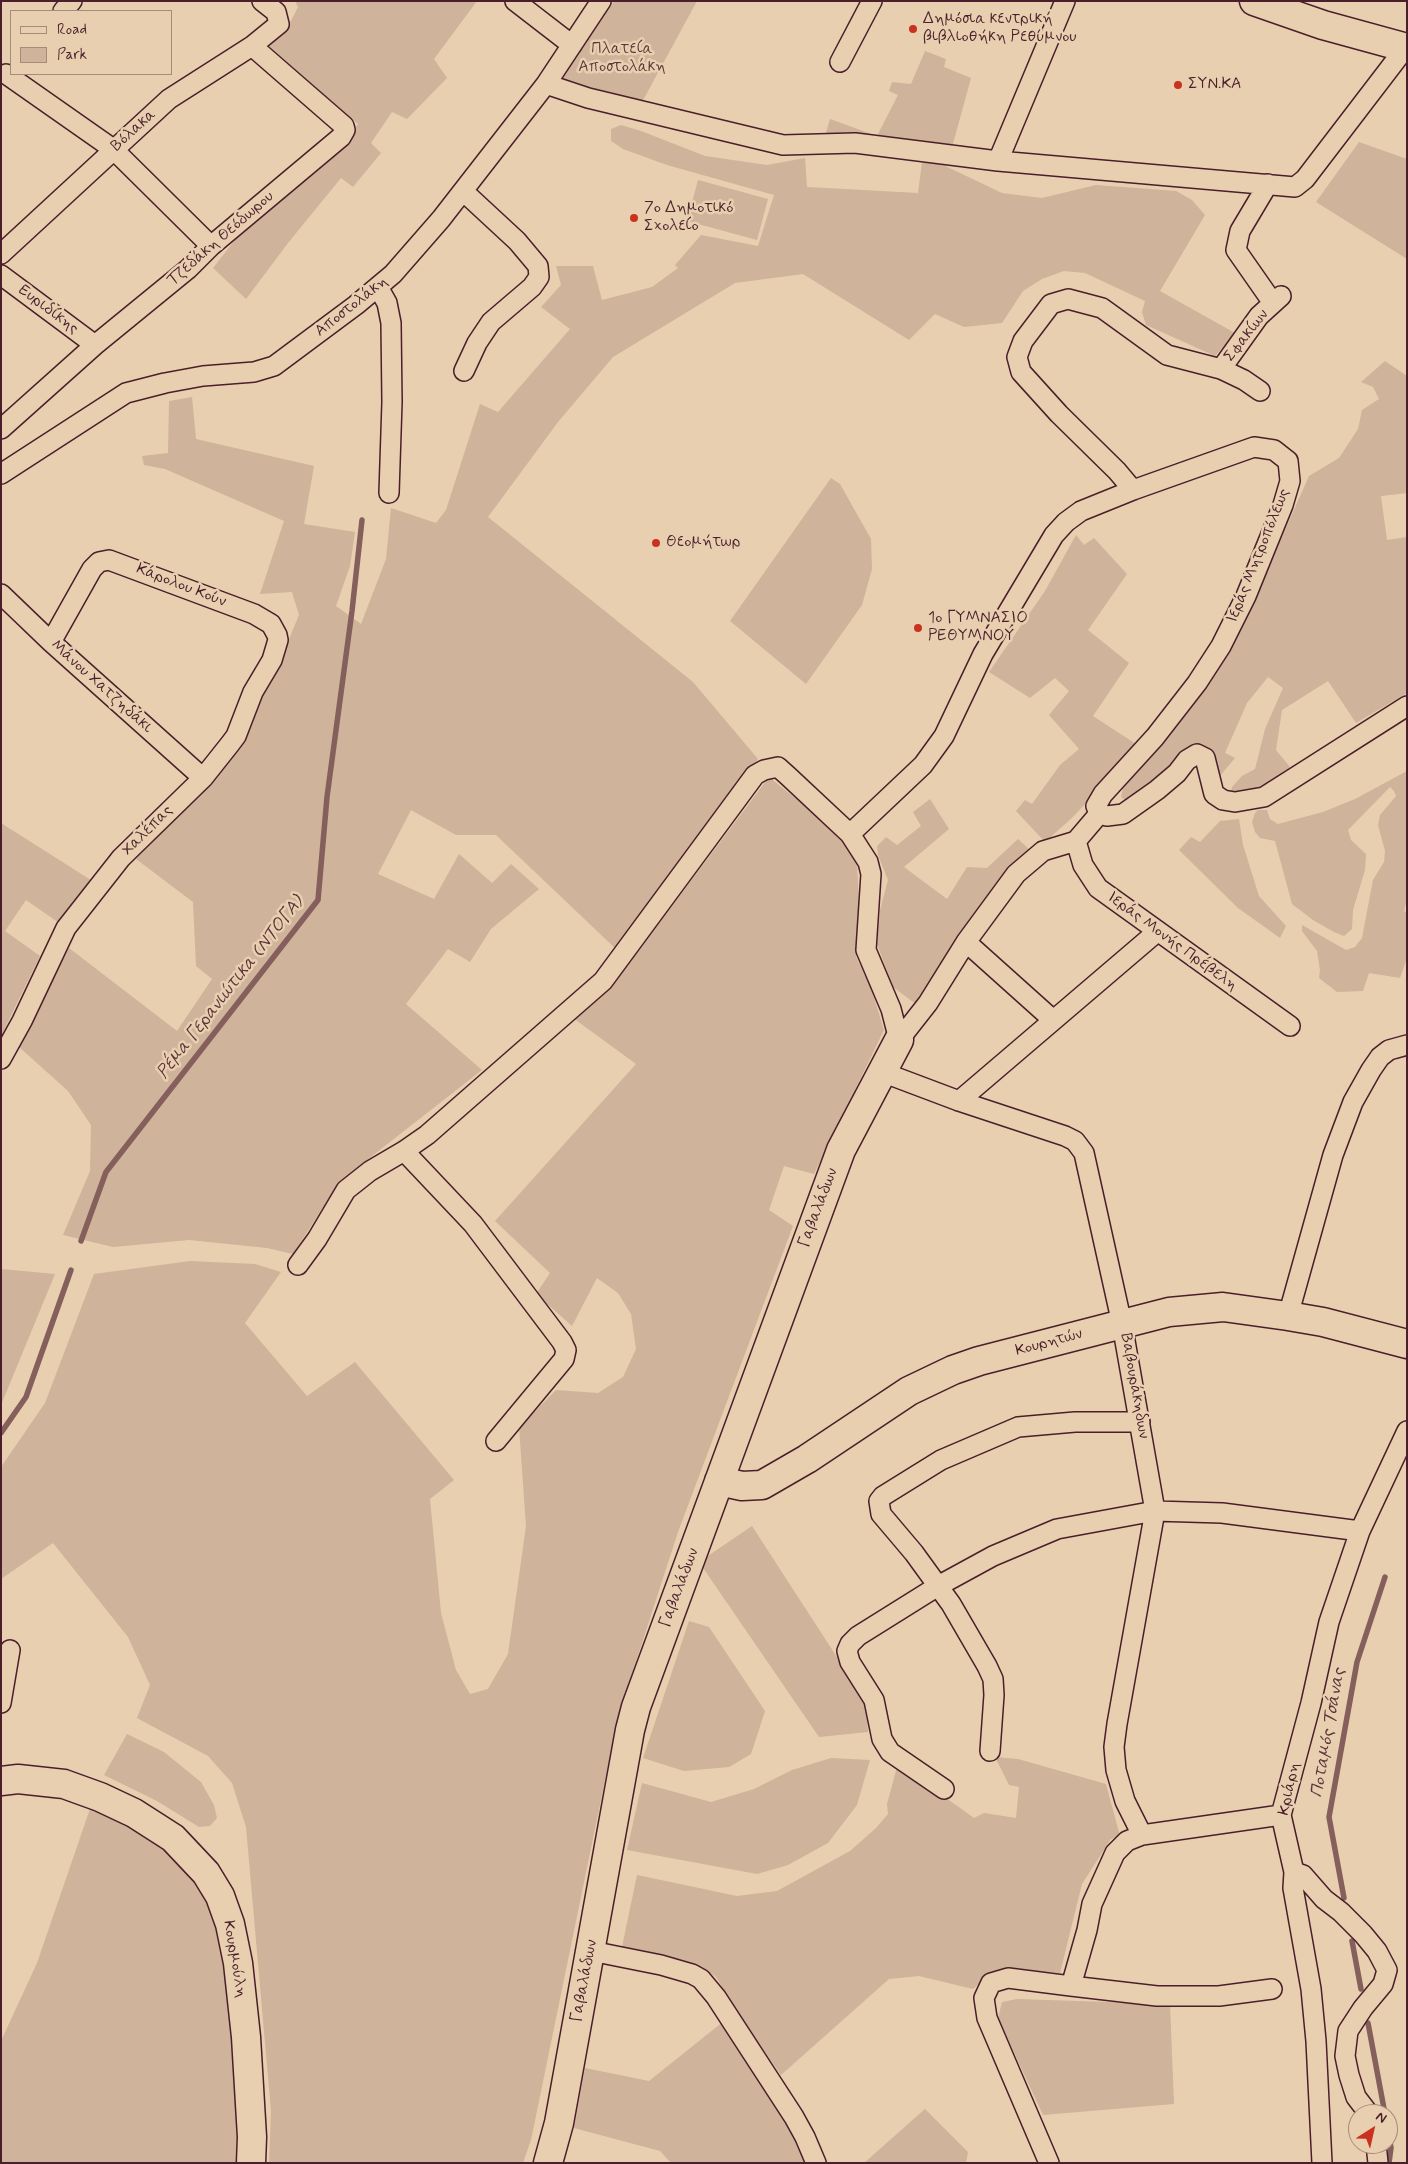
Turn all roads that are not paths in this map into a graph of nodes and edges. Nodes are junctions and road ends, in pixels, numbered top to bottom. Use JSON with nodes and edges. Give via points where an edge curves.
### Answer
{"nodes":[{"id":1,"x":262,"y":1,"type":"edge"},
{"id":2,"x":515,"y":1,"type":"edge"},
{"id":3,"x":601,"y":1,"type":"edge"},
{"id":4,"x":872,"y":1,"type":"edge"},
{"id":5,"x":1065,"y":1,"type":"edge"},
{"id":6,"x":1254,"y":1,"type":"edge"},
{"id":7,"x":572,"y":45,"type":"junction"},
{"id":8,"x":252,"y":46,"type":"junction"},
{"id":9,"x":1406,"y":48,"type":"edge"},
{"id":10,"x":840,"y":62,"type":"dead end"},
{"id":11,"x":6,"y":74,"type":"edge"},
{"id":12,"x":546,"y":84,"type":"junction"},
{"id":13,"x":113,"y":149,"type":"junction"},
{"id":14,"x":998,"y":161,"type":"junction"},
{"id":15,"x":1268,"y":184,"type":"junction"},
{"id":16,"x":462,"y":191,"type":"junction"},
{"id":17,"x":211,"y":246,"type":"junction"},
{"id":18,"x":1,"y":254,"type":"edge"},
{"id":19,"x":1,"y":274,"type":"edge"},
{"id":20,"x":378,"y":287,"type":"junction"},
{"id":21,"x":95,"y":345,"type":"junction"},
{"id":22,"x":1221,"y":369,"type":"junction"},
{"id":23,"x":464,"y":371,"type":"dead end"},
{"id":24,"x":1260,"y":391,"type":"dead end"},
{"id":25,"x":1,"y":429,"type":"edge"},
{"id":26,"x":1,"y":474,"type":"edge"},
{"id":27,"x":1133,"y":490,"type":"junction"},
{"id":28,"x":389,"y":493,"type":"dead end"},
{"id":29,"x":1,"y":594,"type":"edge"},
{"id":30,"x":254,"y":614,"type":"joint"},
{"id":31,"x":51,"y":642,"type":"junction"},
{"id":32,"x":1407,"y":706,"type":"edge"},
{"id":33,"x":203,"y":778,"type":"junction"},
{"id":34,"x":1099,"y":814,"type":"junction"},
{"id":35,"x":850,"y":834,"type":"junction"},
{"id":36,"x":1076,"y":841,"type":"junction"},
{"id":37,"x":1158,"y":931,"type":"junction"},
{"id":38,"x":966,"y":942,"type":"junction"},
{"id":39,"x":1053,"y":1020,"type":"junction"},
{"id":40,"x":1290,"y":1026,"type":"dead end"},
{"id":41,"x":899,"y":1040,"type":"junction"},
{"id":42,"x":1407,"y":1045,"type":"edge"},
{"id":43,"x":1,"y":1058,"type":"edge"},
{"id":44,"x":882,"y":1072,"type":"junction"},
{"id":45,"x":959,"y":1101,"type":"junction"},
{"id":46,"x":404,"y":1151,"type":"junction"},
{"id":47,"x":298,"y":1265,"type":"dead end"},
{"id":48,"x":1288,"y":1316,"type":"junction"},
{"id":49,"x":1122,"y":1324,"type":"junction"},
{"id":50,"x":1407,"y":1344,"type":"edge"},
{"id":51,"x":1140,"y":1422,"type":"junction"},
{"id":52,"x":1407,"y":1431,"type":"edge"},
{"id":53,"x":496,"y":1441,"type":"dead end"},
{"id":54,"x":720,"y":1481,"type":"junction"},
{"id":55,"x":1155,"y":1511,"type":"junction"},
{"id":56,"x":1360,"y":1531,"type":"junction"},
{"id":57,"x":938,"y":1586,"type":"junction"},
{"id":58,"x":10,"y":1650,"type":"dead end"},
{"id":59,"x":1,"y":1703,"type":"edge"},
{"id":60,"x":990,"y":1752,"type":"dead end"},
{"id":61,"x":1,"y":1781,"type":"edge"},
{"id":62,"x":944,"y":1789,"type":"dead end"},
{"id":63,"x":1282,"y":1815,"type":"junction"},
{"id":64,"x":1142,"y":1834,"type":"junction"},
{"id":65,"x":1294,"y":1872,"type":"junction"},
{"id":66,"x":591,"y":1951,"type":"junction"},
{"id":67,"x":1071,"y":1986,"type":"junction"},
{"id":68,"x":1272,"y":1988,"type":"dead end"},
{"id":69,"x":1361,"y":2104,"type":"edge"},
{"id":70,"x":251,"y":2163,"type":"edge"},
{"id":71,"x":548,"y":2163,"type":"edge"},
{"id":72,"x":816,"y":2163,"type":"edge"},
{"id":73,"x":1049,"y":2163,"type":"edge"},
{"id":74,"x":1322,"y":2163,"type":"edge"}],
"edges":[{"from":1,"to":8,"type":"street","name":"Βόλακα","via":[[276,12],[279,24]]},
{"from":2,"to":7,"type":"street"},
{"from":3,"to":7,"type":"street","name":"Αποστολάκη"},
{"from":4,"to":10,"type":"street"},
{"from":5,"to":14,"type":"street"},
{"from":6,"to":9,"type":"street","via":[[1323,25]]},
{"from":7,"to":12,"type":"street","name":"Αποστολάκη"},
{"from":8,"to":13,"type":"street","name":"Βόλακα","via":[[169,99]]},
{"from":8,"to":17,"type":"street","name":"Τζεδάκη Θεόδωρου","via":[[344,126],[344,130],[341,137]]},
{"from":9,"to":15,"type":"street","via":[[1305,179],[1295,187]]},
{"from":11,"to":13,"type":"street"},
{"from":12,"to":14,"type":"street","via":[[588,98],[783,145],[856,143]]},
{"from":12,"to":16,"type":"street","name":"Αποστολάκη"},
{"from":13,"to":17,"type":"street"},
{"from":13,"to":18,"type":"street","name":"Βόλακα"},
{"from":14,"to":15,"type":"street"},
{"from":15,"to":22,"type":"street","name":"Σφακίων","via":[[1240,231],[1236,250],[1277,300],[1259,316]]},
{"from":16,"to":20,"type":"street","name":"Αποστολάκη","via":[[421,243]]},
{"from":16,"to":23,"type":"street","via":[[517,241],[538,266],[539,277],[532,287],[491,322]]},
{"from":17,"to":21,"type":"street","name":"Τζεδάκη Θεόδωρου","via":[[188,269]]},
{"from":19,"to":21,"type":"street","name":"Ευριδίκης"},
{"from":20,"to":26,"type":"street","name":"Αποστολάκη","via":[[274,366],[254,372],[203,376],[126,393]]},
{"from":20,"to":28,"type":"street","via":[[387,303],[391,323]]},
{"from":21,"to":25,"type":"street","name":"Τζεδάκη Θεόδωρου"},
{"from":22,"to":24,"type":"street"},
{"from":22,"to":27,"type":"street","via":[[1166,355],[1102,308],[1068,299],[1051,304],[1023,341],[1017,357],[1021,372]]},
{"from":27,"to":34,"type":"street","name":"Ιεράς Μητροπόλεως","via":[[1254,447],[1274,450],[1288,461],[1290,481],[1283,505],[1246,596],[1221,646],[1180,706],[1102,794],[1096,806]]},
{"from":27,"to":35,"type":"street","name":"Ιεράς Μητροπόλεως","via":[[1081,511],[1054,535],[983,654],[944,736],[923,765]]},
{"from":29,"to":31,"type":"street","name":"Μάνου Χατζηδάκι"},
{"from":30,"to":31,"type":"street","name":"Κάρολου Κούν","via":[[109,560],[98,562],[92,568]]},
{"from":30,"to":33,"type":"street","name":"Χαλέπας","via":[[275,629],[277,647],[246,706],[236,736]]},
{"from":31,"to":33,"type":"street","name":"Μάνου Χατζηδάκι"},
{"from":32,"to":34,"type":"street","via":[[1264,797],[1235,802],[1223,800],[1214,794],[1205,758],[1197,754],[1157,790],[1123,814]]},
{"from":33,"to":43,"type":"street","name":"Χαλέπας","via":[[121,858],[66,928]]},
{"from":34,"to":36,"type":"street"},
{"from":35,"to":41,"type":"street","via":[[868,862],[871,874],[866,950],[891,1009]]},
{"from":35,"to":46,"type":"street","via":[[778,767],[755,776],[602,981],[427,1135]]},
{"from":36,"to":37,"type":"street","name":"Ιεράς Μονής Πρέβελη","via":[[1083,865],[1098,888]]},
{"from":36,"to":38,"type":"street","via":[[1043,851],[1016,874]]},
{"from":37,"to":39,"type":"street"},
{"from":37,"to":40,"type":"street","name":"Ιεράς Μονής Πρέβελη"},
{"from":38,"to":39,"type":"street"},
{"from":38,"to":41,"type":"street","via":[[928,1003]]},
{"from":39,"to":45,"type":"street"},
{"from":41,"to":44,"type":"street","name":"Γαβαλάδων"},
{"from":42,"to":48,"type":"street","via":[[1390,1050],[1378,1060],[1353,1102],[1333,1155]]},
{"from":44,"to":45,"type":"street","name":"Βαβουράκηδων"},
{"from":44,"to":54,"type":"street","name":"Γαβαλάδων","via":[[841,1150]]},
{"from":45,"to":49,"type":"street","name":"Βαβουράκηδων","via":[[1065,1136],[1080,1145]]},
{"from":46,"to":47,"type":"street","via":[[346,1190]]},
{"from":46,"to":53,"type":"street","via":[[473,1224],[566,1350],[564,1359]]},
{"from":48,"to":49,"type":"street","name":"Κουρητών","via":[[1223,1308],[1168,1312]]},
{"from":48,"to":50,"type":"street","name":"Κουρητών"},
{"from":49,"to":51,"type":"street","name":"Βαβουράκηδων"},
{"from":49,"to":54,"type":"street","name":"Κουρητών","via":[[953,1370],[909,1391],[762,1485],[742,1486]]},
{"from":51,"to":55,"type":"street","name":"Βαβουράκηδων"},
{"from":51,"to":57,"type":"street","via":[[1075,1422],[1018,1427],[941,1460],[883,1496],[878,1505],[881,1514]]},
{"from":52,"to":56,"type":"street","name":"Κριάρη"},
{"from":54,"to":66,"type":"street","name":"Γαβαλάδων","via":[[634,1715]]},
{"from":55,"to":56,"type":"street","via":[[1222,1513]]},
{"from":55,"to":57,"type":"street","via":[[1057,1529],[993,1556]]},
{"from":55,"to":64,"type":"street","name":"Βαβουράκηδων","via":[[1114,1747],[1116,1770],[1125,1801]]},
{"from":56,"to":63,"type":"street","name":"Κριάρη","via":[[1329,1622]]},
{"from":57,"to":60,"type":"street","via":[[971,1636],[992,1679]]},
{"from":57,"to":62,"type":"street","via":[[858,1636],[847,1651],[850,1662],[874,1700],[882,1739],[890,1752]]},
{"from":58,"to":59,"type":"street"},
{"from":61,"to":70,"type":"street","name":"Κουρμούλη","via":[[18,1779],[64,1784],[100,1797],[134,1813],[173,1838],[206,1873],[220,1896],[230,1924],[238,1963],[252,2137]]},
{"from":63,"to":64,"type":"street"},
{"from":63,"to":65,"type":"street","name":"Κριάρη"},
{"from":64,"to":67,"type":"street","via":[[1127,1841],[1115,1853],[1092,1904]]},
{"from":65,"to":69,"type":"street","via":[[1303,1875],[1362,1934],[1377,1951],[1387,1970],[1383,1984],[1348,2031],[1345,2056],[1356,2097]]},
{"from":65,"to":74,"type":"street","name":"Κριάρη","via":[[1293,1888],[1316,2041]]},
{"from":66,"to":71,"type":"street","name":"Γαβαλάδων"},
{"from":66,"to":72,"type":"street","via":[[661,1965],[701,1979],[794,2117]]},
{"from":67,"to":68,"type":"street","via":[[1157,1996],[1219,1996]]},
{"from":67,"to":73,"type":"street","via":[[1008,1978],[991,1983],[984,1998],[987,2018]]}]}
